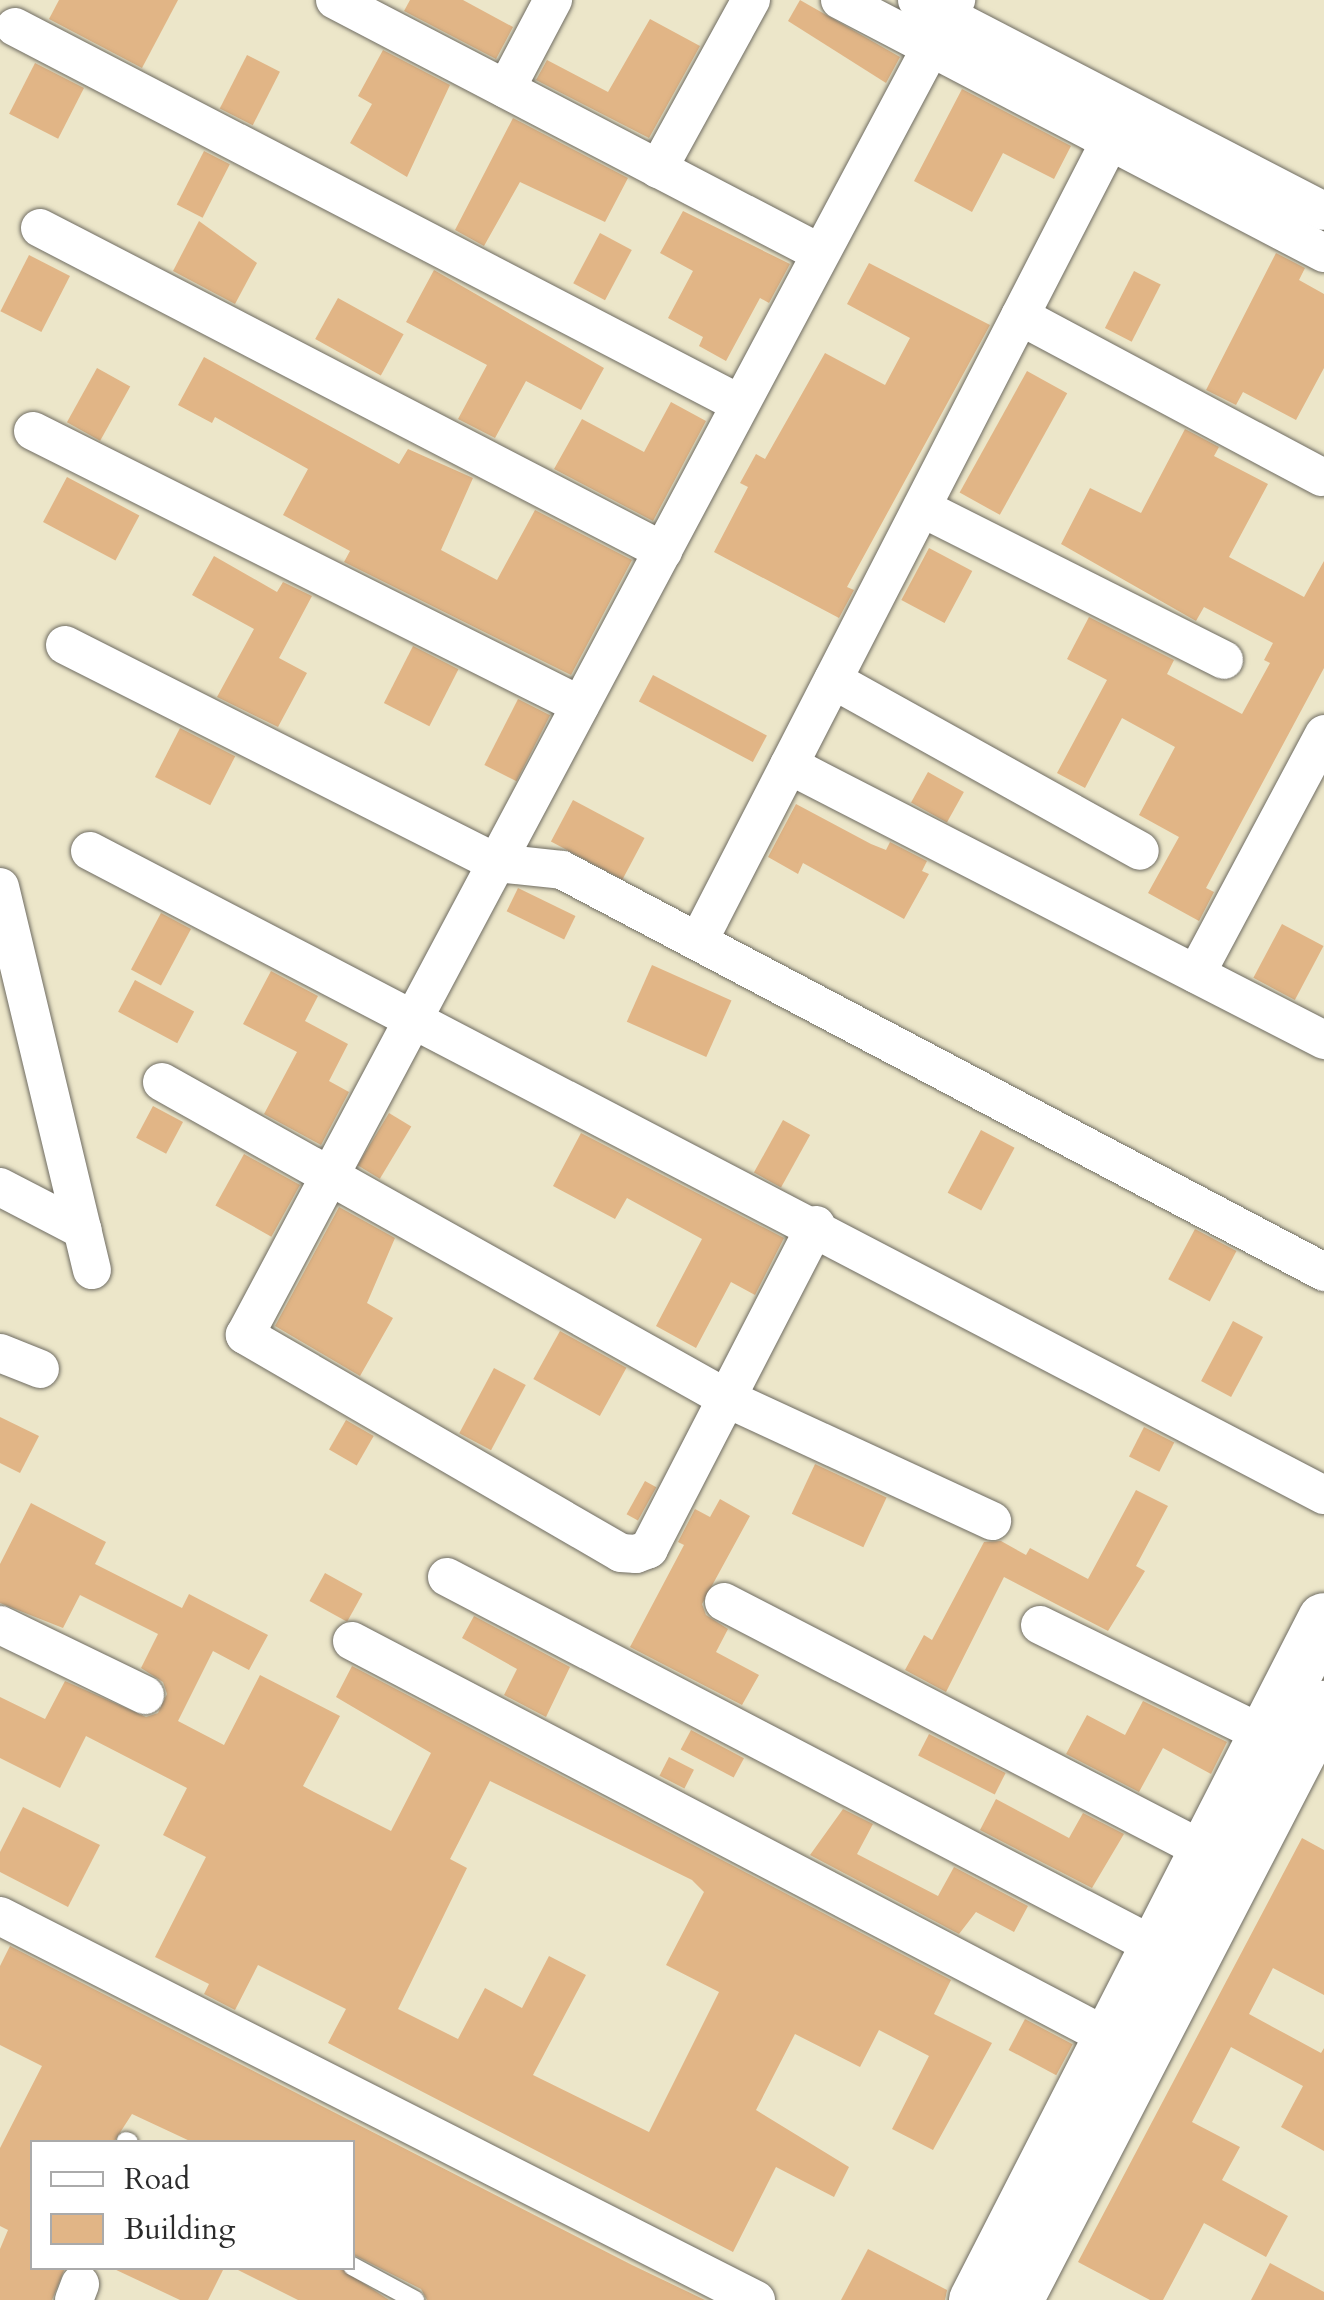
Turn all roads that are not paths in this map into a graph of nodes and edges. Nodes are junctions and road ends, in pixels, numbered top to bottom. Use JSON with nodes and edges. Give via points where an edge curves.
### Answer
{"nodes":[{"id":1,"x":553,"y":0,"type":"edge"},
{"id":2,"x":751,"y":0,"type":"edge"},
{"id":3,"x":840,"y":0,"type":"edge"},
{"id":4,"x":349,"y":3,"type":"edge"},
{"id":5,"x":938,"y":15,"type":"edge"},
{"id":6,"x":15,"y":26,"type":"dead end"},
{"id":7,"x":506,"y":89,"type":"junction"},
{"id":8,"x":1111,"y":139,"type":"junction"},
{"id":9,"x":658,"y":168,"type":"junction"},
{"id":10,"x":1324,"y":211,"type":"edge"},
{"id":11,"x":40,"y":228,"type":"dead end"},
{"id":12,"x":820,"y":253,"type":"junction"},
{"id":13,"x":1324,"y":253,"type":"edge"},
{"id":14,"x":1020,"y":316,"type":"junction"},
{"id":15,"x":740,"y":404,"type":"junction"},
{"id":16,"x":33,"y":430,"type":"dead end"},
{"id":17,"x":1322,"y":477,"type":"edge"},
{"id":18,"x":922,"y":508,"type":"junction"},
{"id":19,"x":662,"y":550,"type":"junction"},
{"id":20,"x":65,"y":646,"type":"dead end"},
{"id":21,"x":1224,"y":660,"type":"dead end"},
{"id":22,"x":833,"y":680,"type":"junction"},
{"id":23,"x":580,"y":705,"type":"junction"},
{"id":24,"x":1324,"y":734,"type":"edge"},
{"id":25,"x":789,"y":765,"type":"junction"},
{"id":26,"x":1140,"y":851,"type":"dead end"},
{"id":27,"x":90,"y":852,"type":"dead end"},
{"id":28,"x":497,"y":862,"type":"junction"},
{"id":29,"x":0,"y":886,"type":"edge"},
{"id":30,"x":699,"y":940,"type":"junction"},
{"id":31,"x":1196,"y":974,"type":"junction"},
{"id":32,"x":414,"y":1018,"type":"junction"},
{"id":33,"x":1324,"y":1040,"type":"edge"},
{"id":34,"x":162,"y":1082,"type":"dead end"},
{"id":35,"x":331,"y":1172,"type":"junction"},
{"id":36,"x":0,"y":1187,"type":"edge"},
{"id":37,"x":816,"y":1225,"type":"junction"},
{"id":38,"x":83,"y":1230,"type":"junction"},
{"id":39,"x":92,"y":1270,"type":"dead end"},
{"id":40,"x":1324,"y":1272,"type":"edge"},
{"id":41,"x":0,"y":1353,"type":"edge"},
{"id":42,"x":40,"y":1369,"type":"dead end"},
{"id":43,"x":728,"y":1399,"type":"junction"},
{"id":44,"x":1324,"y":1494,"type":"edge"},
{"id":45,"x":992,"y":1522,"type":"dead end"},
{"id":46,"x":447,"y":1577,"type":"dead end"},
{"id":47,"x":724,"y":1602,"type":"dead end"},
{"id":48,"x":1324,"y":1620,"type":"edge"},
{"id":49,"x":1040,"y":1624,"type":"dead end"},
{"id":50,"x":0,"y":1625,"type":"edge"},
{"id":51,"x":352,"y":1641,"type":"dead end"},
{"id":52,"x":145,"y":1696,"type":"dead end"},
{"id":53,"x":1324,"y":1707,"type":"edge"},
{"id":54,"x":1265,"y":1735,"type":"junction"},
{"id":55,"x":1205,"y":1850,"type":"junction"},
{"id":56,"x":0,"y":1916,"type":"edge"},
{"id":57,"x":1172,"y":1956,"type":"junction"},
{"id":58,"x":1125,"y":2046,"type":"junction"},
{"id":59,"x":355,"y":2268,"type":"edge"},
{"id":60,"x":415,"y":2300,"type":"edge"},
{"id":61,"x":756,"y":2300,"type":"edge"},
{"id":62,"x":975,"y":2300,"type":"edge"},
{"id":63,"x":1016,"y":2300,"type":"edge"}],
"edges":[{"from":1,"to":7,"type":"street"},
{"from":2,"to":9,"type":"street"},
{"from":3,"to":5,"type":"street"},
{"from":4,"to":7,"type":"street"},
{"from":5,"to":8,"type":"street"},
{"from":5,"to":10,"type":"street"},
{"from":5,"to":12,"type":"street"},
{"from":6,"to":15,"type":"street"},
{"from":7,"to":9,"type":"street"},
{"from":8,"to":13,"type":"street"},
{"from":8,"to":14,"type":"street"},
{"from":9,"to":12,"type":"street"},
{"from":11,"to":19,"type":"street"},
{"from":12,"to":15,"type":"street"},
{"from":14,"to":17,"type":"street"},
{"from":14,"to":18,"type":"street"},
{"from":15,"to":19,"type":"street"},
{"from":16,"to":23,"type":"street"},
{"from":18,"to":21,"type":"street"},
{"from":18,"to":22,"type":"street"},
{"from":19,"to":23,"type":"street"},
{"from":20,"to":28,"type":"street"},
{"from":22,"to":25,"type":"street"},
{"from":22,"to":26,"type":"street"},
{"from":23,"to":28,"type":"street"},
{"from":24,"to":31,"type":"street"},
{"from":25,"to":30,"type":"street"},
{"from":25,"to":31,"type":"street"},
{"from":27,"to":32,"type":"street"},
{"from":28,"to":30,"type":"street","via":[[562,870]]},
{"from":28,"to":32,"type":"street"},
{"from":29,"to":38,"type":"street"},
{"from":30,"to":40,"type":"street"},
{"from":31,"to":33,"type":"street"},
{"from":32,"to":35,"type":"street"},
{"from":32,"to":37,"type":"street"},
{"from":34,"to":35,"type":"street"},
{"from":35,"to":43,"type":"street"},
{"from":35,"to":43,"type":"street","via":[[245,1335],[621,1553],[650,1549]]},
{"from":36,"to":38,"type":"street"},
{"from":37,"to":43,"type":"street"},
{"from":37,"to":44,"type":"street"},
{"from":38,"to":39,"type":"street"},
{"from":41,"to":42,"type":"street"},
{"from":43,"to":45,"type":"street"},
{"from":46,"to":57,"type":"street"},
{"from":47,"to":55,"type":"street"},
{"from":48,"to":54,"type":"street"},
{"from":49,"to":54,"type":"street"},
{"from":50,"to":52,"type":"street"},
{"from":51,"to":58,"type":"street"},
{"from":53,"to":57,"type":"street"},
{"from":54,"to":55,"type":"street"},
{"from":55,"to":57,"type":"street"},
{"from":56,"to":61,"type":"street"},
{"from":57,"to":58,"type":"street"},
{"from":58,"to":62,"type":"street"},
{"from":58,"to":63,"type":"street"},
{"from":59,"to":60,"type":"lane"}]}
